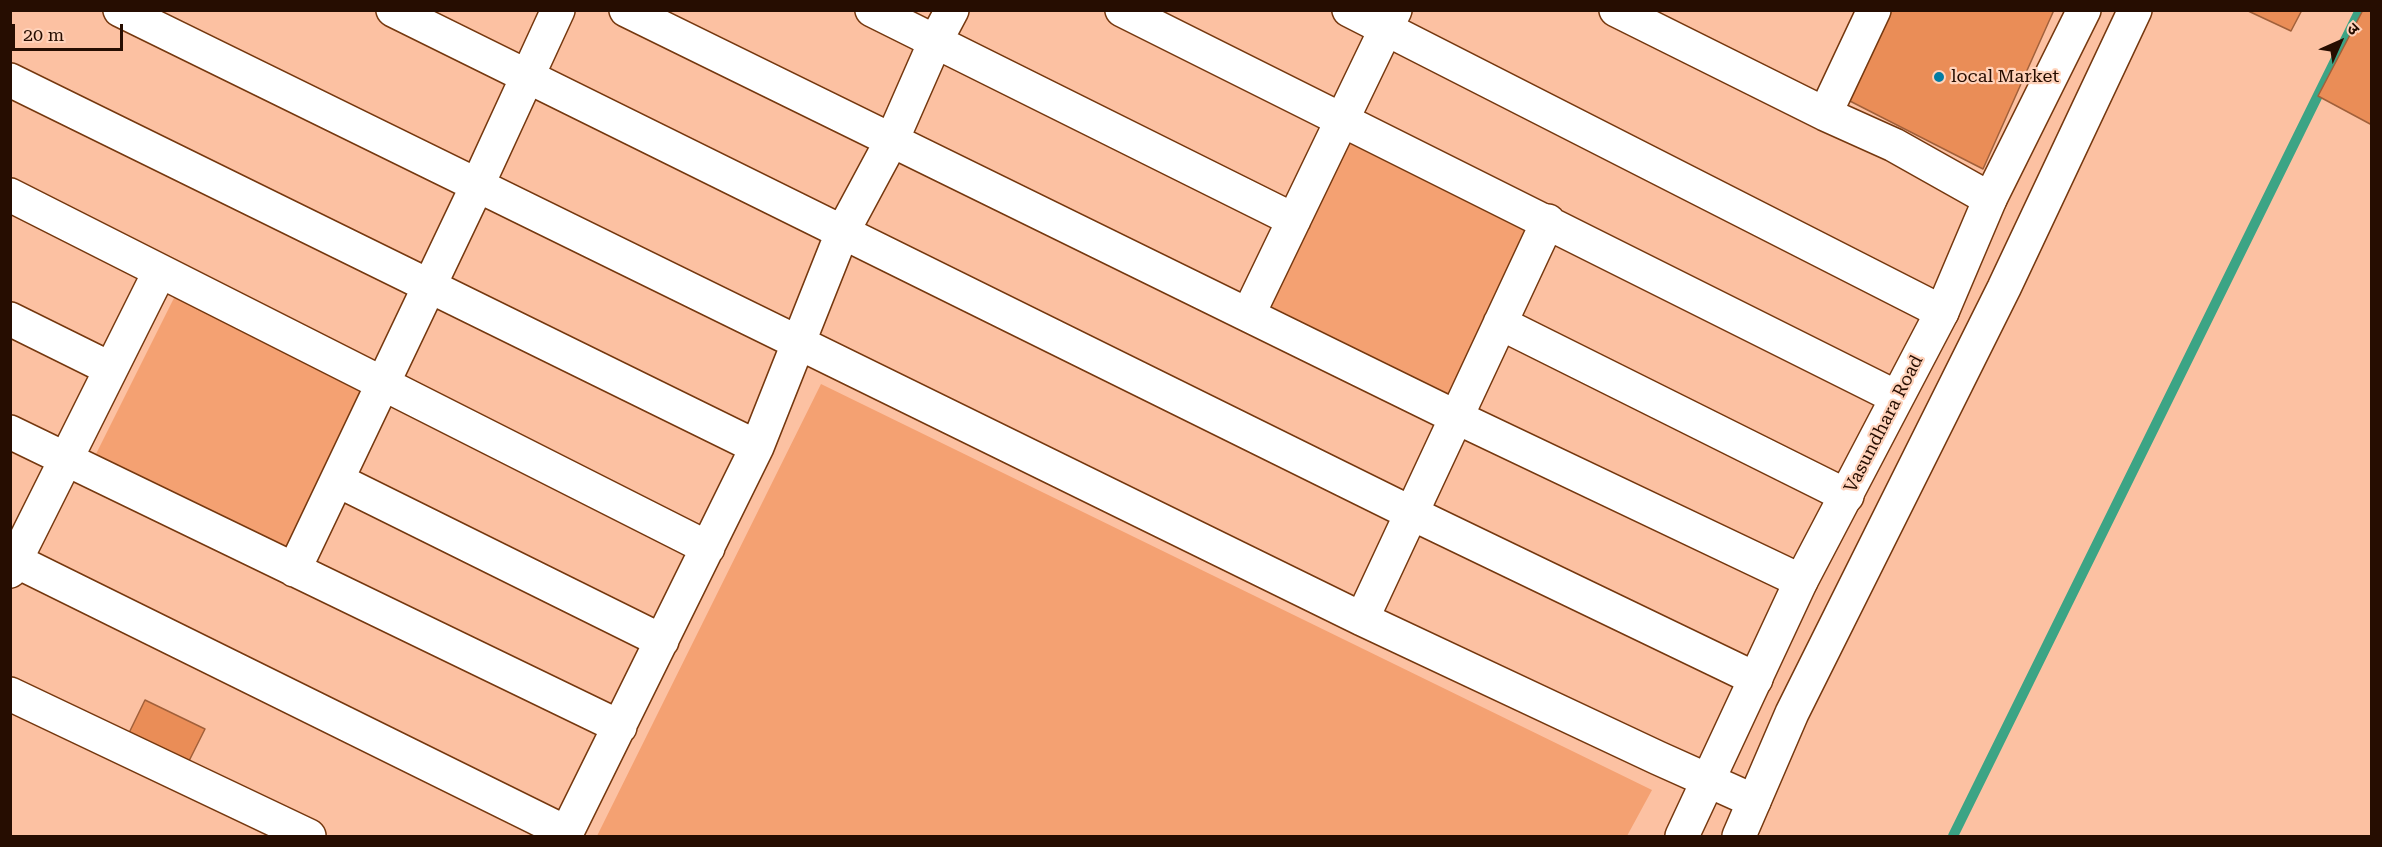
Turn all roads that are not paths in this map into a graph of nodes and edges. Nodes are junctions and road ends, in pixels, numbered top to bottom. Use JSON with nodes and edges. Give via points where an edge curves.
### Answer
{"nodes":[{"id":1,"x":120,"y":10,"type":"edge"},
{"id":2,"x":393,"y":10,"type":"edge"},
{"id":3,"x":558,"y":10,"type":"edge"},
{"id":4,"x":626,"y":10,"type":"edge"},
{"id":5,"x":872,"y":10,"type":"edge"},
{"id":6,"x":952,"y":10,"type":"edge"},
{"id":7,"x":1122,"y":10,"type":"edge"},
{"id":8,"x":1349,"y":10,"type":"edge"},
{"id":9,"x":1616,"y":10,"type":"edge"},
{"id":10,"x":1874,"y":10,"type":"edge"},
{"id":11,"x":2084,"y":10,"type":"edge"},
{"id":12,"x":2135,"y":10,"type":"edge"},
{"id":13,"x":1391,"y":20,"type":"edge"},
{"id":14,"x":935,"y":42,"type":"junction"},
{"id":15,"x":527,"y":77,"type":"junction"},
{"id":16,"x":10,"y":80,"type":"edge"},
{"id":17,"x":1825,"y":114,"type":"junction"},
{"id":18,"x":1342,"y":120,"type":"junction"},
{"id":19,"x":892,"y":140,"type":"junction"},
{"id":20,"x":477,"y":186,"type":"junction"},
{"id":21,"x":10,"y":195,"type":"edge"},
{"id":22,"x":1990,"y":199,"type":"junction"},
{"id":23,"x":1294,"y":220,"type":"junction"},
{"id":24,"x":1548,"y":221,"type":"junction"},
{"id":25,"x":842,"y":232,"type":"junction"},
{"id":26,"x":160,"y":271,"type":"junction"},
{"id":27,"x":430,"y":286,"type":"junction"},
{"id":28,"x":1942,"y":312,"type":"junction"},
{"id":29,"x":1248,"y":315,"type":"junction"},
{"id":30,"x":10,"y":319,"type":"edge"},
{"id":31,"x":1500,"y":323,"type":"junction"},
{"id":32,"x":798,"y":343,"type":"junction"},
{"id":33,"x":111,"y":369,"type":"junction"},
{"id":34,"x":382,"y":384,"type":"junction"},
{"id":35,"x":1896,"y":396,"type":"junction"},
{"id":36,"x":1456,"y":417,"type":"junction"},
{"id":37,"x":10,"y":432,"type":"edge"},
{"id":38,"x":757,"y":447,"type":"junction"},
{"id":39,"x":67,"y":459,"type":"junction"},
{"id":40,"x":337,"y":480,"type":"junction"},
{"id":41,"x":1847,"y":496,"type":"junction"},
{"id":42,"x":1411,"y":513,"type":"junction"},
{"id":43,"x":708,"y":548,"type":"junction"},
{"id":44,"x":12,"y":563,"type":"edge"},
{"id":45,"x":294,"y":570,"type":"junction"},
{"id":46,"x":1801,"y":581,"type":"junction"},
{"id":47,"x":1362,"y":619,"type":"junction"},
{"id":48,"x":662,"y":641,"type":"junction"},
{"id":49,"x":1756,"y":679,"type":"junction"},
{"id":50,"x":10,"y":694,"type":"edge"},
{"id":51,"x":620,"y":727,"type":"junction"},
{"id":52,"x":1709,"y":782,"type":"junction"},
{"id":53,"x":1754,"y":801,"type":"junction"},
{"id":54,"x":566,"y":835,"type":"edge"},
{"id":55,"x":309,"y":837,"type":"edge"},
{"id":56,"x":1682,"y":837,"type":"edge"},
{"id":57,"x":1739,"y":837,"type":"edge"}],
"edges":[{"from":1,"to":20,"type":"street"},
{"from":2,"to":15,"type":"street"},
{"from":3,"to":15,"type":"street"},
{"from":4,"to":19,"type":"street"},
{"from":5,"to":14,"type":"street"},
{"from":6,"to":14,"type":"street"},
{"from":7,"to":18,"type":"street"},
{"from":8,"to":13,"type":"street"},
{"from":9,"to":17,"type":"street"},
{"from":10,"to":17,"type":"street"},
{"from":11,"to":22,"type":"street","name":"Vasundhara Road"},
{"from":12,"to":53,"type":"street","via":[[2004,288],[1792,713]]},
{"from":13,"to":18,"type":"street"},
{"from":13,"to":28,"type":"street"},
{"from":14,"to":19,"type":"street"},
{"from":14,"to":23,"type":"street"},
{"from":15,"to":20,"type":"street"},
{"from":15,"to":25,"type":"street"},
{"from":16,"to":27,"type":"street"},
{"from":17,"to":22,"type":"street","via":[[1894,145]]},
{"from":18,"to":23,"type":"street"},
{"from":18,"to":24,"type":"street"},
{"from":19,"to":25,"type":"street"},
{"from":19,"to":29,"type":"street"},
{"from":20,"to":27,"type":"street"},
{"from":20,"to":32,"type":"street"},
{"from":21,"to":26,"type":"street"},
{"from":22,"to":28,"type":"street","name":"Vasundhara Road"},
{"from":23,"to":29,"type":"street"},
{"from":24,"to":31,"type":"street"},
{"from":24,"to":35,"type":"street"},
{"from":25,"to":32,"type":"street"},
{"from":25,"to":42,"type":"street"},
{"from":26,"to":33,"type":"street"},
{"from":26,"to":34,"type":"street"},
{"from":27,"to":34,"type":"street"},
{"from":27,"to":38,"type":"street"},
{"from":28,"to":35,"type":"street","name":"Vasundhara Road"},
{"from":29,"to":36,"type":"street"},
{"from":30,"to":33,"type":"street"},
{"from":31,"to":36,"type":"street"},
{"from":31,"to":41,"type":"street"},
{"from":32,"to":38,"type":"street"},
{"from":32,"to":47,"type":"street"},
{"from":33,"to":39,"type":"street"},
{"from":34,"to":40,"type":"street"},
{"from":34,"to":43,"type":"street"},
{"from":35,"to":41,"type":"street","name":"Vasundhara Road"},
{"from":36,"to":42,"type":"street"},
{"from":36,"to":46,"type":"street"},
{"from":37,"to":39,"type":"street"},
{"from":38,"to":43,"type":"street"},
{"from":39,"to":44,"type":"street"},
{"from":39,"to":45,"type":"street"},
{"from":40,"to":45,"type":"street"},
{"from":40,"to":48,"type":"street"},
{"from":41,"to":46,"type":"street","name":"Vasundhara Road"},
{"from":42,"to":47,"type":"street"},
{"from":42,"to":49,"type":"street"},
{"from":43,"to":48,"type":"street"},
{"from":44,"to":54,"type":"street"},
{"from":45,"to":51,"type":"street"},
{"from":46,"to":49,"type":"street","name":"Vasundhara Road"},
{"from":47,"to":52,"type":"street"},
{"from":48,"to":51,"type":"street"},
{"from":49,"to":52,"type":"street","name":"Vasundhara Road"},
{"from":50,"to":55,"type":"street"},
{"from":51,"to":54,"type":"street"},
{"from":52,"to":53,"type":"street"},
{"from":52,"to":56,"type":"street","name":"Vasundhara Road"},
{"from":53,"to":57,"type":"street"}]}
